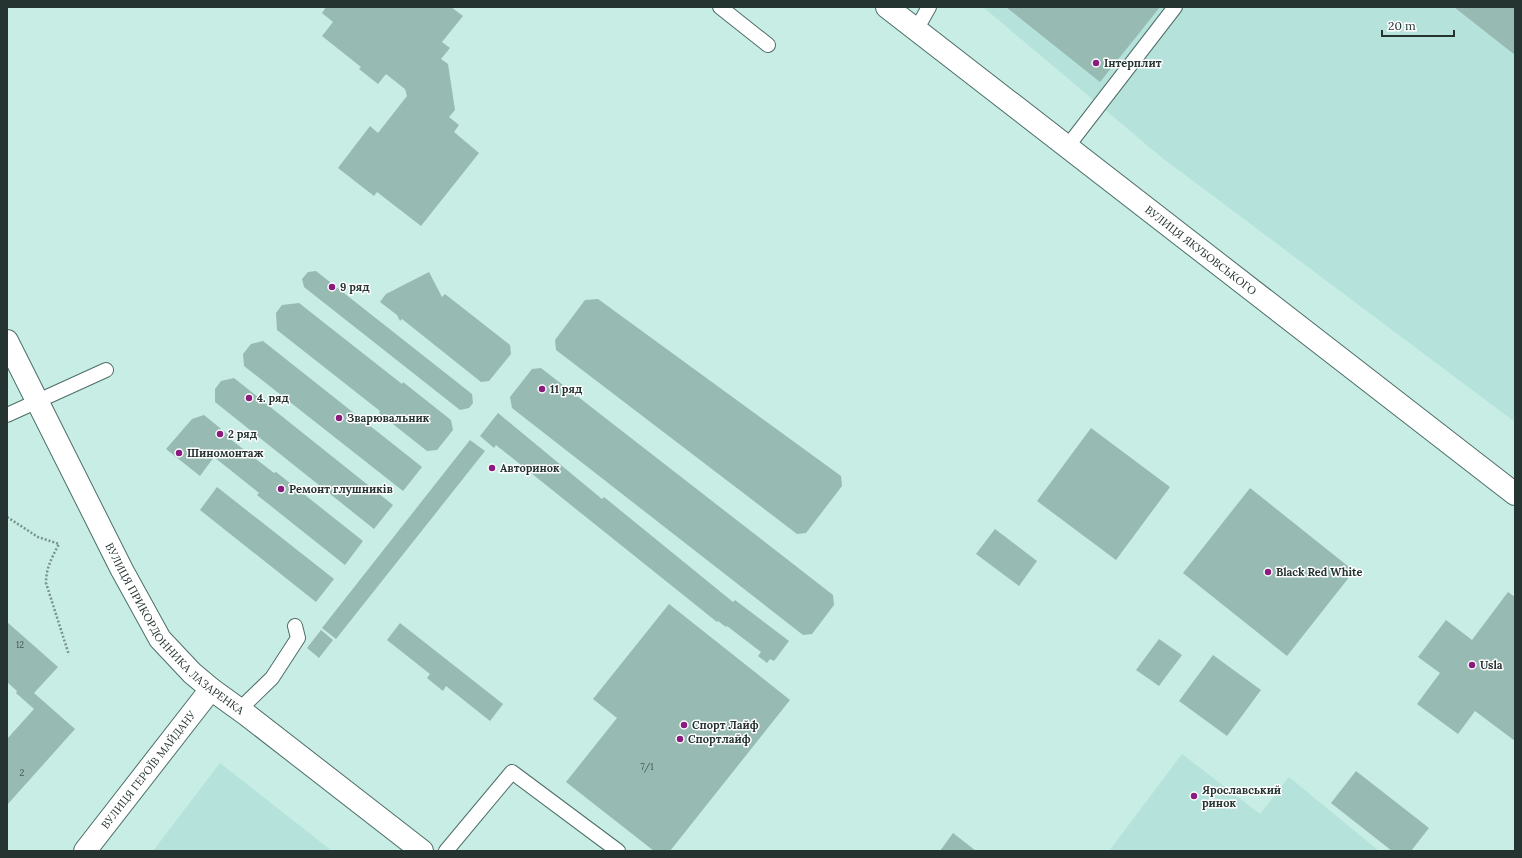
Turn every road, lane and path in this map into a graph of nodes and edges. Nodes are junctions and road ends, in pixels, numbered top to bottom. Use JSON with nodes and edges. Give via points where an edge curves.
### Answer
{"nodes":[{"id":1,"x":720,"y":7,"type":"edge"},
{"id":2,"x":887,"y":7,"type":"edge"},
{"id":3,"x":929,"y":7,"type":"edge"},
{"id":4,"x":1175,"y":7,"type":"edge"},
{"id":5,"x":916,"y":30,"type":"junction"},
{"id":6,"x":768,"y":45,"type":"dead end"},
{"id":7,"x":1067,"y":147,"type":"junction"},
{"id":8,"x":7,"y":341,"type":"edge"},
{"id":9,"x":106,"y":370,"type":"dead end"},
{"id":10,"x":38,"y":401,"type":"junction"},
{"id":11,"x":7,"y":415,"type":"edge"},
{"id":12,"x":1515,"y":494,"type":"edge"},
{"id":13,"x":7,"y":517,"type":"edge"},
{"id":14,"x":295,"y":626,"type":"dead end"},
{"id":15,"x":69,"y":656,"type":"dead end"},
{"id":16,"x":211,"y":689,"type":"junction"},
{"id":17,"x":239,"y":710,"type":"junction"},
{"id":18,"x":85,"y":851,"type":"edge"},
{"id":19,"x":422,"y":851,"type":"edge"},
{"id":20,"x":446,"y":851,"type":"edge"},
{"id":21,"x":618,"y":851,"type":"edge"}],
"edges":[{"from":1,"to":6,"type":"lane"},
{"from":2,"to":5,"type":"street","name":"ВУЛИЦЯ ЯКУБОВСЬКОГО"},
{"from":3,"to":5,"type":"lane"},
{"from":4,"to":7,"type":"lane"},
{"from":5,"to":7,"type":"street","name":"ВУЛИЦЯ ЯКУБОВСЬКОГО"},
{"from":7,"to":12,"type":"street","name":"ВУЛИЦЯ ЯКУБОВСЬКОГО"},
{"from":8,"to":10,"type":"street","name":"ВУЛИЦЯ ПРИКОРДОННИКА ЛАЗАРЕНКА"},
{"from":9,"to":10,"type":"lane"},
{"from":10,"to":11,"type":"lane"},
{"from":10,"to":16,"type":"street","name":"ВУЛИЦЯ ПРИКОРДОННИКА ЛАЗАРЕНКА","via":[[160,639]]},
{"from":13,"to":15,"type":"path","via":[[38,537],[58,544],[48,564],[46,583]]},
{"from":14,"to":17,"type":"lane","via":[[298,638],[272,678]]},
{"from":16,"to":17,"type":"street","name":"ВУЛИЦЯ ПРИКОРДОННИКА ЛАЗАРЕНКА"},
{"from":16,"to":18,"type":"street","name":"ВУЛИЦЯ ГЕРОЇВ МАЙДАНУ"},
{"from":17,"to":19,"type":"street","name":"ВУЛИЦЯ ПРИКОРДОННИКА ЛАЗАРЕНКА"},
{"from":20,"to":21,"type":"lane","via":[[512,772]]}]}
